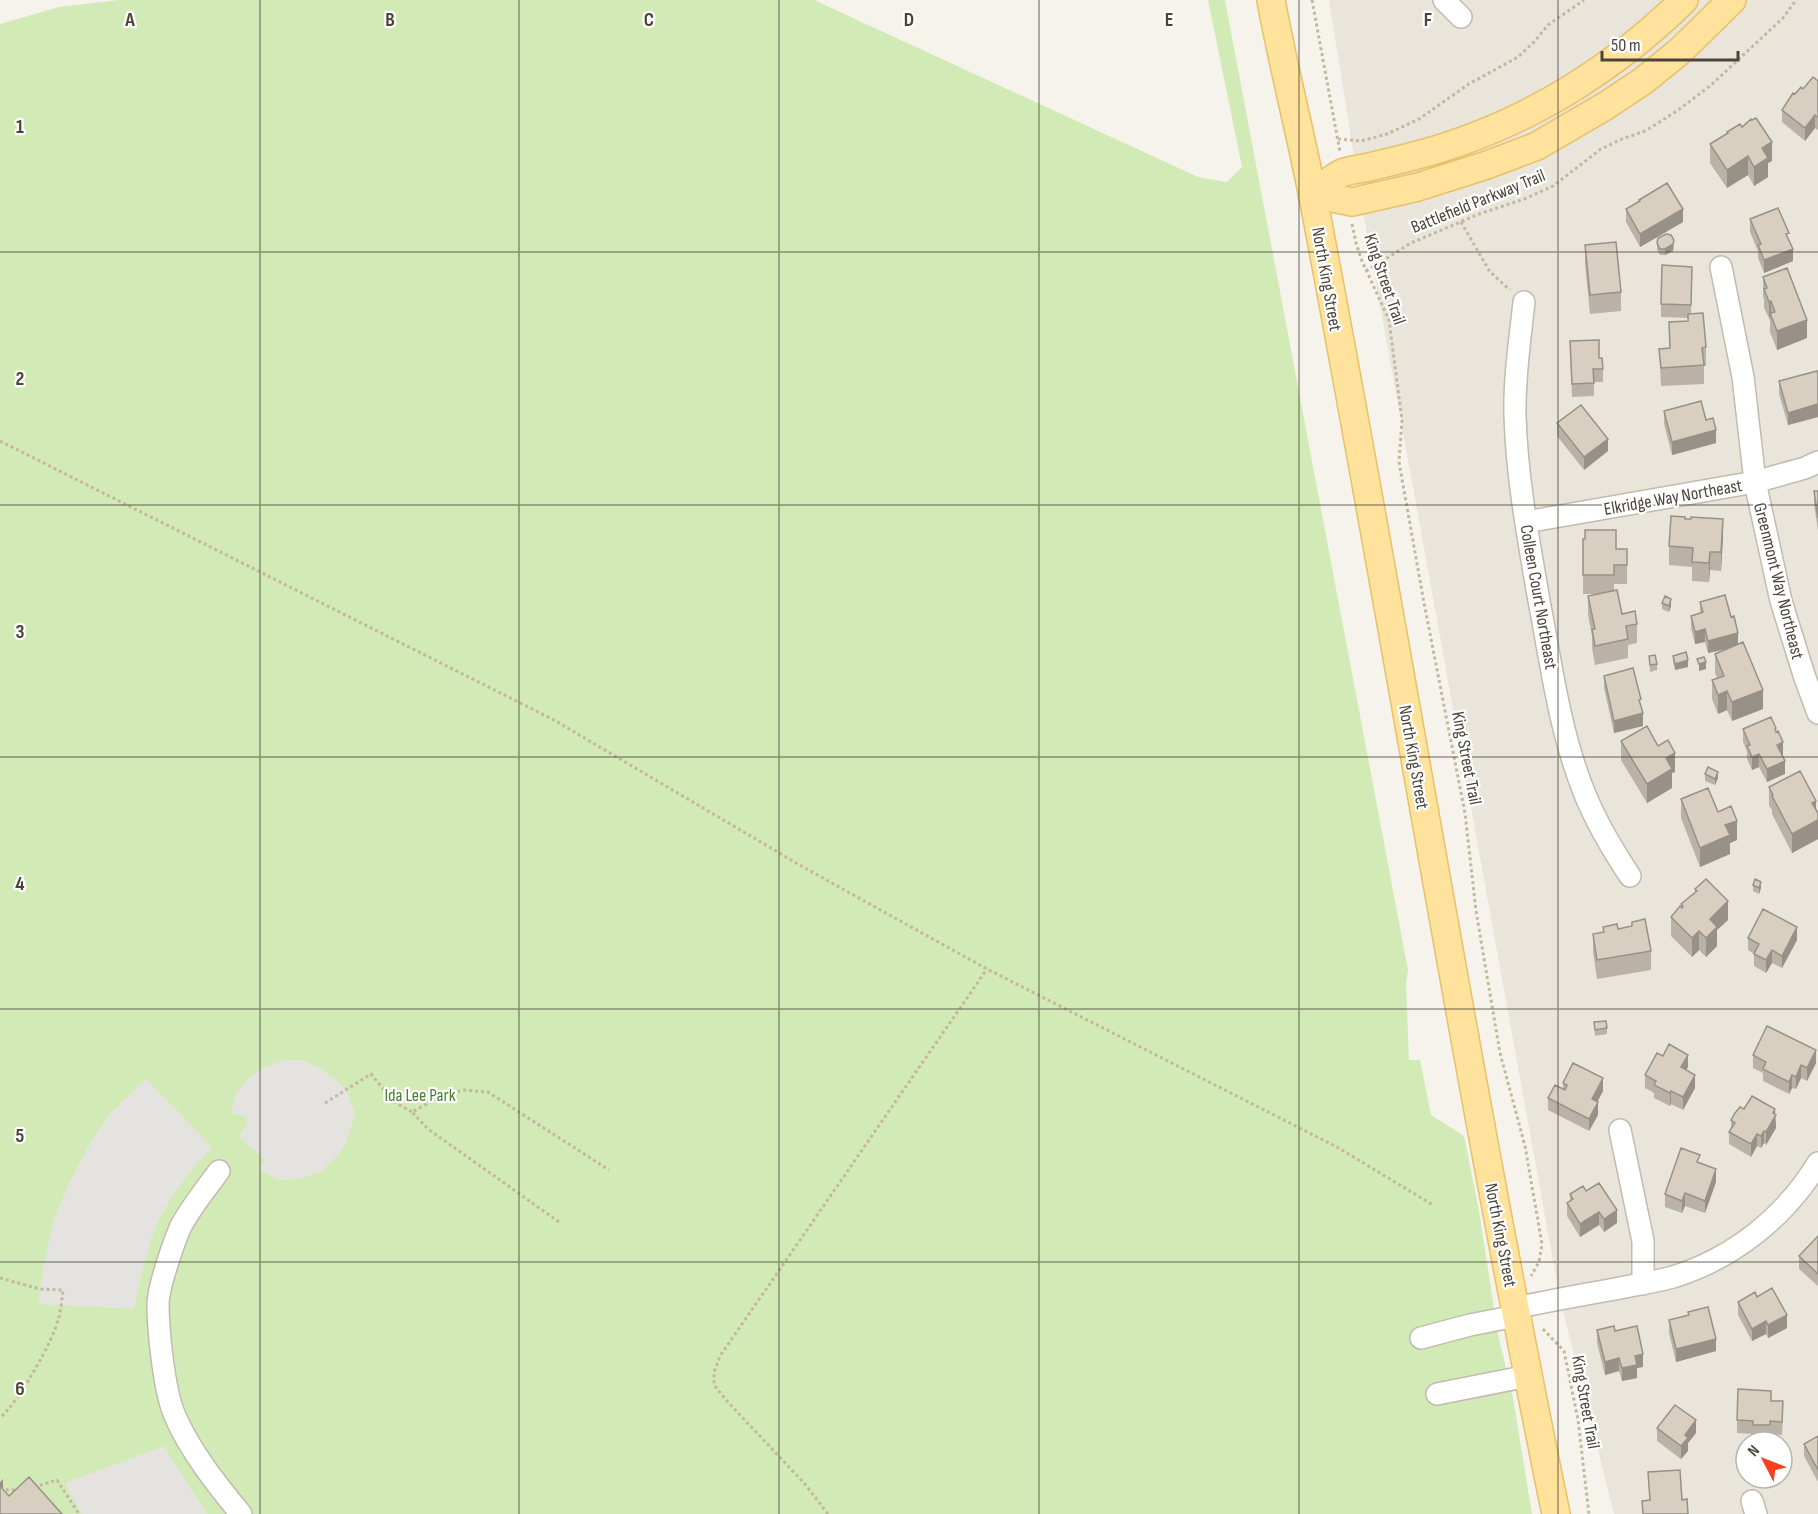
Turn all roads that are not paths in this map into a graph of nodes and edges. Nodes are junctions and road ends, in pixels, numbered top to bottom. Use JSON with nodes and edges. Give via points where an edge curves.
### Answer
{"nodes":[{"id":1,"x":1271,"y":0,"type":"edge"},
{"id":2,"x":1444,"y":0,"type":"edge"},
{"id":3,"x":1683,"y":0,"type":"edge"},
{"id":4,"x":1732,"y":0,"type":"edge"},
{"id":5,"x":1461,"y":17,"type":"dead end"},
{"id":6,"x":1312,"y":194,"type":"junction"},
{"id":7,"x":1721,"y":267,"type":"dead end"},
{"id":8,"x":1524,"y":302,"type":"road end"},
{"id":9,"x":1818,"y":462,"type":"edge"},
{"id":10,"x":1755,"y":482,"type":"junction"},
{"id":11,"x":1526,"y":522,"type":"junction"},
{"id":12,"x":1818,"y":713,"type":"edge"},
{"id":13,"x":1630,"y":876,"type":"dead end"},
{"id":14,"x":1620,"y":1130,"type":"dead end"},
{"id":15,"x":1818,"y":1162,"type":"edge"},
{"id":16,"x":219,"y":1171,"type":"dead end"},
{"id":17,"x":1643,"y":1284,"type":"junction"},
{"id":18,"x":1522,"y":1309,"type":"junction"},
{"id":19,"x":1421,"y":1338,"type":"dead end"},
{"id":20,"x":1528,"y":1376,"type":"junction"},
{"id":21,"x":1437,"y":1394,"type":"dead end"},
{"id":22,"x":242,"y":1514,"type":"edge"},
{"id":23,"x":1556,"y":1514,"type":"edge"}],
"edges":[{"from":1,"to":6,"type":"main road","name":"North King Street"},
{"from":2,"to":5,"type":"street"},
{"from":3,"to":6,"type":"main road","via":[[1641,38],[1545,105],[1449,146],[1344,172]]},
{"from":4,"to":6,"type":"main road","via":[[1643,81],[1537,146],[1418,187],[1349,202]]},
{"from":6,"to":18,"type":"main road","name":"North King Street"},
{"from":7,"to":10,"type":"street","name":"Greenmont Way Northeast","via":[[1743,377]]},
{"from":8,"to":11,"type":"street","name":"Colleen Court Northeast","via":[[1515,413]]},
{"from":9,"to":10,"type":"street","name":"Elkridge Way Northeast"},
{"from":10,"to":11,"type":"street","name":"Elkridge Way Northeast"},
{"from":10,"to":12,"type":"street","name":"Greenmont Way Northeast","via":[[1786,620]]},
{"from":11,"to":13,"type":"street","name":"Colleen Court Northeast","via":[[1565,737],[1596,819]]},
{"from":14,"to":17,"type":"street","via":[[1643,1241]]},
{"from":15,"to":17,"type":"street","via":[[1796,1194],[1751,1237],[1693,1269]]},
{"from":16,"to":22,"type":"street","via":[[181,1227],[158,1301],[162,1359],[174,1415],[215,1483]]},
{"from":17,"to":18,"type":"street"},
{"from":18,"to":19,"type":"street"},
{"from":18,"to":20,"type":"main road","name":"North King Street"},
{"from":20,"to":21,"type":"street"},
{"from":20,"to":23,"type":"main road","name":"North King Street"}]}
